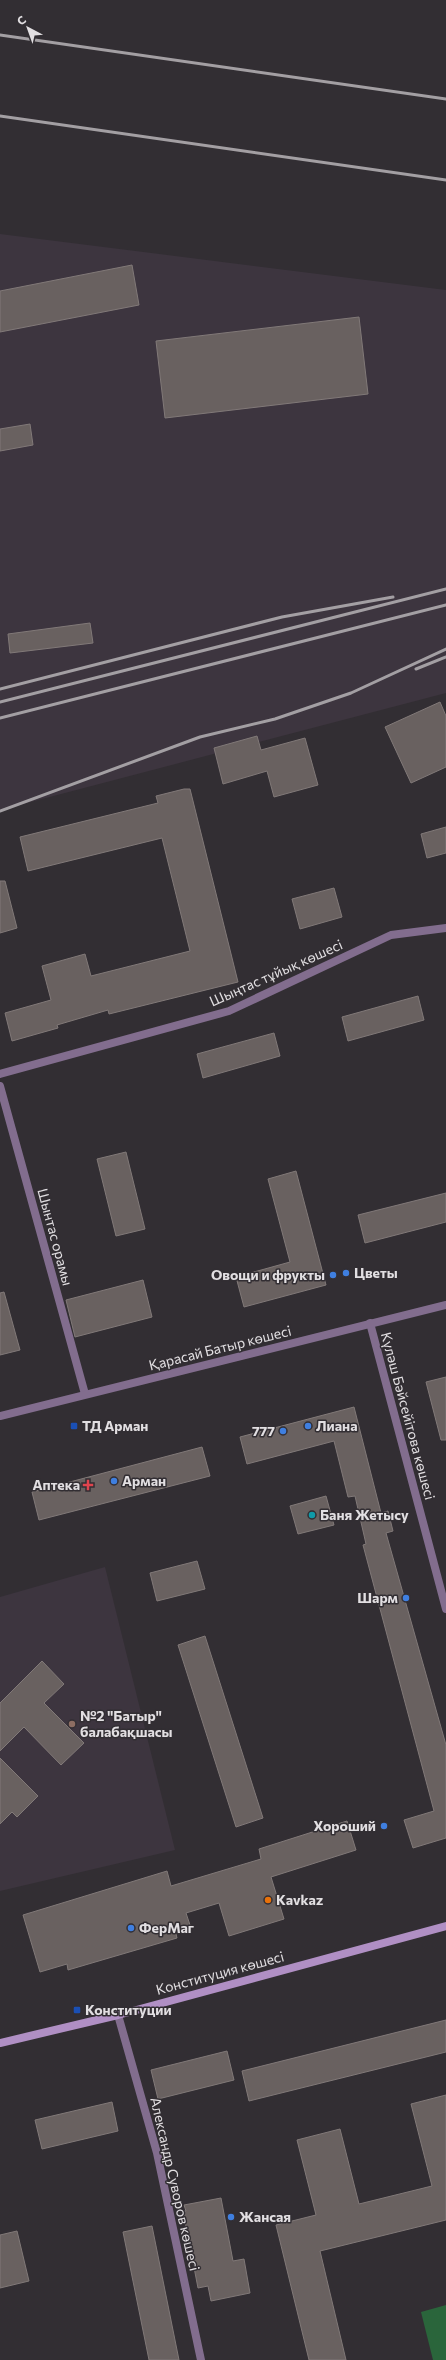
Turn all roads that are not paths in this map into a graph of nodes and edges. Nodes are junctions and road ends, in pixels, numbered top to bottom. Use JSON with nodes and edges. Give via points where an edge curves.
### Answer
{"nodes":[{"id":1,"x":446,"y":928,"type":"edge"},
{"id":2,"x":0,"y":1074,"type":"edge"},
{"id":3,"x":0,"y":1086,"type":"edge"},
{"id":4,"x":446,"y":1305,"type":"edge"},
{"id":5,"x":370,"y":1323,"type":"junction"},
{"id":6,"x":85,"y":1394,"type":"junction"},
{"id":7,"x":0,"y":1416,"type":"edge"},
{"id":8,"x":446,"y":1609,"type":"edge"},
{"id":9,"x":446,"y":1926,"type":"edge"},
{"id":10,"x":118,"y":2015,"type":"junction"},
{"id":11,"x":0,"y":2044,"type":"edge"},
{"id":12,"x":202,"y":2360,"type":"edge"}],
"edges":[{"from":1,"to":2,"type":"street","name":"Шыңтас тұйық көшесі","via":[[391,935],[229,1011]]},
{"from":3,"to":6,"type":"street","name":"Шынтас орамы"},
{"from":4,"to":5,"type":"street","name":"Қарасай Батыр көшесі"},
{"from":5,"to":6,"type":"street","name":"Қарасай Батыр көшесі"},
{"from":5,"to":8,"type":"street","name":"Күләш Бәйсейітова көшесі"},
{"from":6,"to":7,"type":"street","name":"Қарасай Батыр көшесі"},
{"from":9,"to":10,"type":"main road","name":"Конституция көшесі"},
{"from":10,"to":11,"type":"main road","name":"Конституция көшесі"},
{"from":10,"to":12,"type":"street","name":"Александр Суворов көшесі","via":[[157,2153]]}]}
